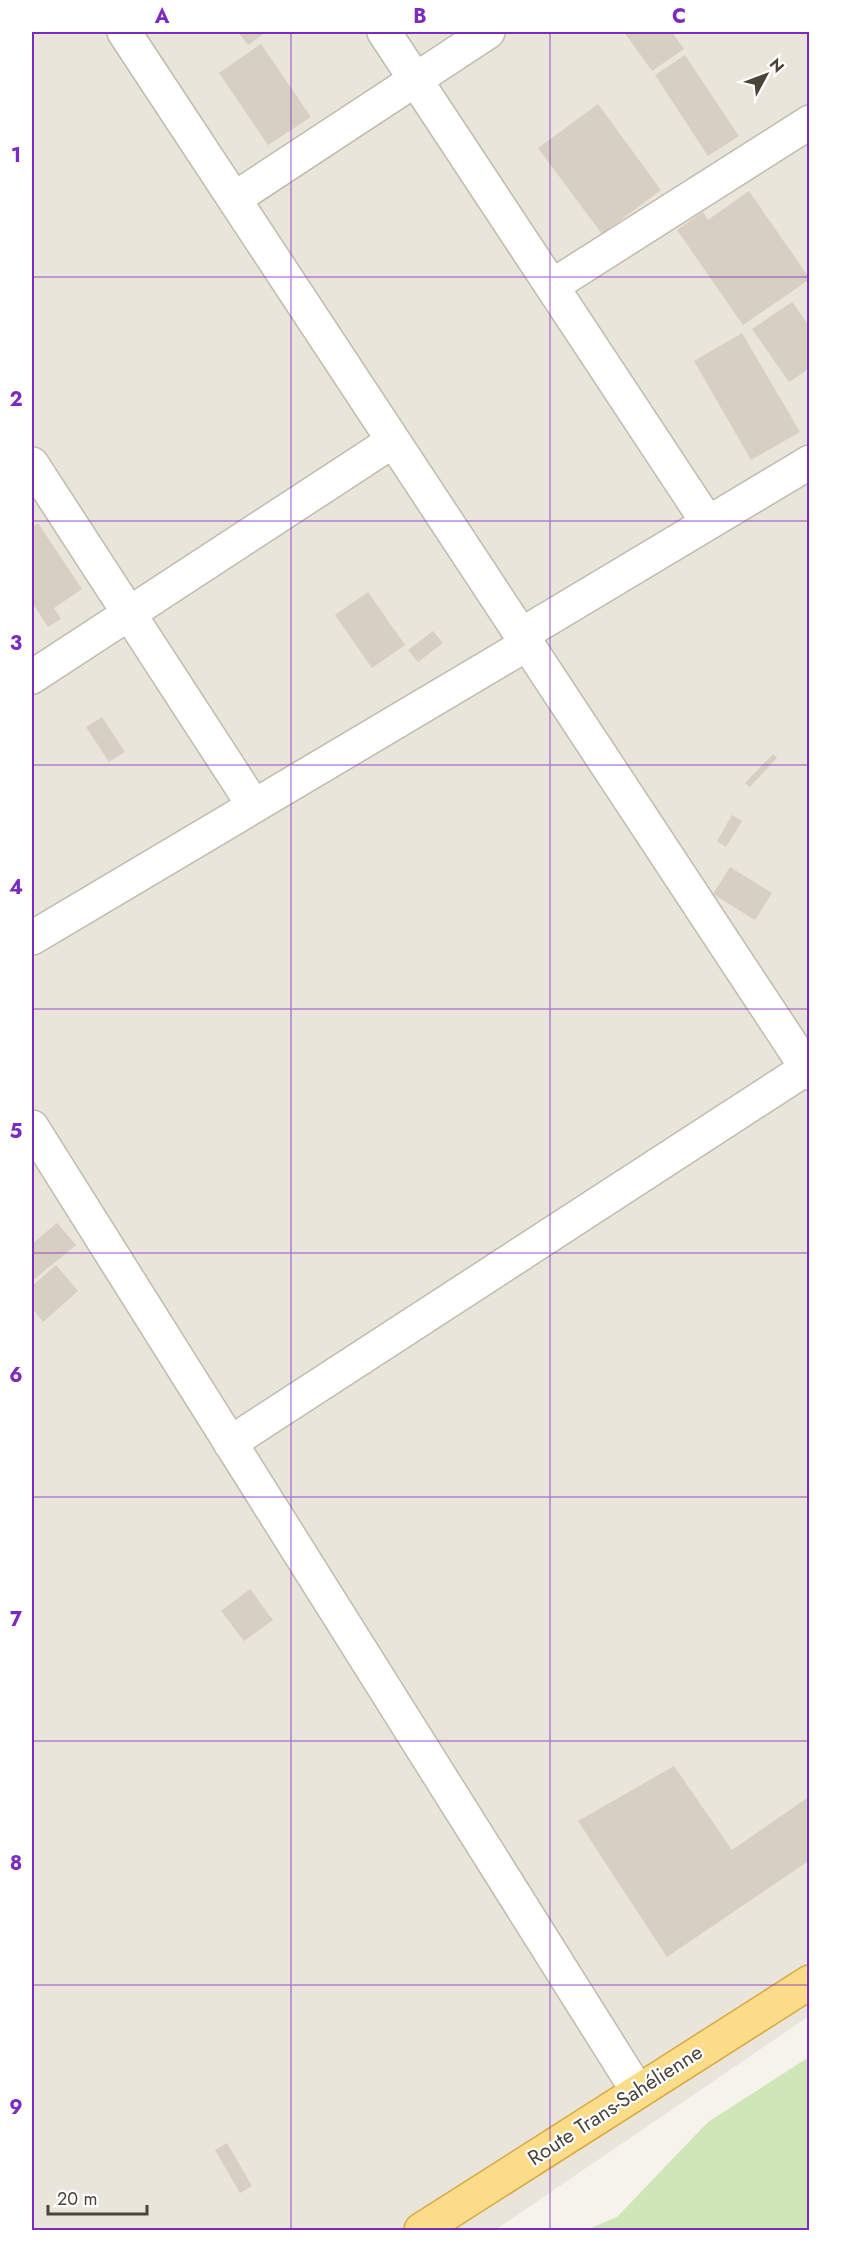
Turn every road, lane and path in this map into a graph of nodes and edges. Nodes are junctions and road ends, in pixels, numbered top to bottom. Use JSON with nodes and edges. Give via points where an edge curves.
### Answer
{"nodes":[{"id":1,"x":124,"y":32,"type":"edge"},
{"id":2,"x":384,"y":32,"type":"edge"},
{"id":3,"x":488,"y":32,"type":"edge"},
{"id":4,"x":416,"y":80,"type":"junction"},
{"id":5,"x":810,"y":122,"type":"edge"},
{"id":6,"x":234,"y":199,"type":"junction"},
{"id":7,"x":552,"y":286,"type":"junction"},
{"id":8,"x":393,"y":441,"type":"junction"},
{"id":9,"x":810,"y":462,"type":"edge"},
{"id":10,"x":32,"y":464,"type":"edge"},
{"id":11,"x":708,"y":522,"type":"junction"},
{"id":12,"x":129,"y":613,"type":"junction"},
{"id":13,"x":524,"y":639,"type":"junction"},
{"id":14,"x":32,"y":677,"type":"edge"},
{"id":15,"x":254,"y":806,"type":"junction"},
{"id":16,"x":32,"y":938,"type":"edge"},
{"id":17,"x":808,"y":1069,"type":"edge"},
{"id":18,"x":32,"y":1127,"type":"edge"},
{"id":19,"x":230,"y":1443,"type":"junction"},
{"id":20,"x":810,"y":1982,"type":"edge"},
{"id":21,"x":637,"y":2090,"type":"junction"},
{"id":22,"x":421,"y":2230,"type":"edge"}],
"edges":[{"from":1,"to":6,"type":"street"},
{"from":2,"to":4,"type":"street"},
{"from":3,"to":4,"type":"street"},
{"from":4,"to":6,"type":"street"},
{"from":4,"to":7,"type":"street"},
{"from":5,"to":7,"type":"street"},
{"from":6,"to":8,"type":"street"},
{"from":7,"to":11,"type":"street"},
{"from":8,"to":12,"type":"street"},
{"from":8,"to":13,"type":"street"},
{"from":9,"to":11,"type":"street"},
{"from":10,"to":12,"type":"street"},
{"from":11,"to":13,"type":"street"},
{"from":12,"to":14,"type":"street"},
{"from":12,"to":15,"type":"street"},
{"from":13,"to":15,"type":"street"},
{"from":13,"to":17,"type":"street"},
{"from":15,"to":16,"type":"street"},
{"from":17,"to":19,"type":"street"},
{"from":18,"to":19,"type":"street"},
{"from":19,"to":21,"type":"street"},
{"from":20,"to":21,"type":"highway","name":"Route Trans-Sahélienne"},
{"from":21,"to":22,"type":"highway","name":"Route Trans-Sahélienne"}]}
